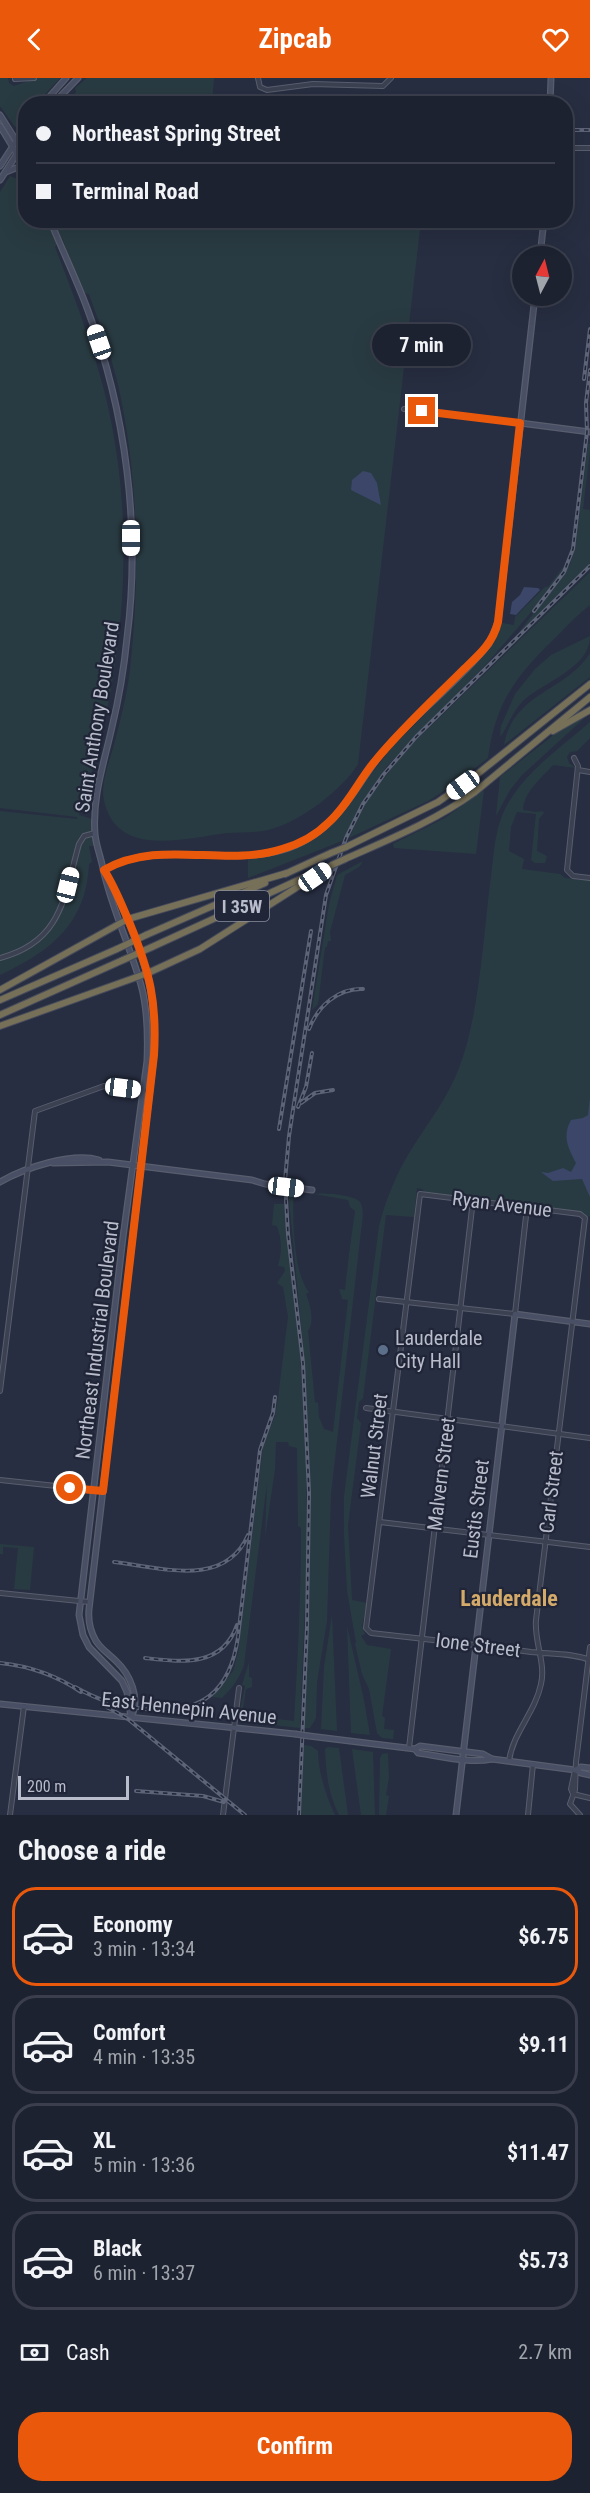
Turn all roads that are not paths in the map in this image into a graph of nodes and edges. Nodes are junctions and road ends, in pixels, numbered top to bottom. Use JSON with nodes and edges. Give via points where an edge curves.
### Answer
{"nodes":[{"id":1,"x":34,"y":78,"type":"edge"},
{"id":2,"x":66,"y":78,"type":"edge"},
{"id":3,"x":78,"y":78,"type":"edge"},
{"id":4,"x":258,"y":78,"type":"edge"},
{"id":5,"x":391,"y":78,"type":"edge"},
{"id":6,"x":551,"y":78,"type":"edge"},
{"id":7,"x":15,"y":79,"type":"edge"},
{"id":8,"x":50,"y":96,"type":"edge"},
{"id":9,"x":61,"y":96,"type":"edge"},
{"id":10,"x":550,"y":96,"type":"edge"},
{"id":11,"x":0,"y":115,"type":"edge"},
{"id":12,"x":0,"y":126,"type":"edge"},
{"id":13,"x":18,"y":137,"type":"edge"},
{"id":14,"x":16,"y":140,"type":"junction"},
{"id":15,"x":18,"y":143,"type":"edge"},
{"id":16,"x":13,"y":146,"type":"junction"},
{"id":17,"x":573,"y":148,"type":"edge"},
{"id":18,"x":590,"y":148,"type":"edge"},
{"id":19,"x":17,"y":153,"type":"joint"},
{"id":20,"x":0,"y":166,"type":"edge"},
{"id":21,"x":18,"y":168,"type":"edge"},
{"id":22,"x":4,"y":174,"type":"junction"},
{"id":23,"x":0,"y":180,"type":"edge"},
{"id":24,"x":53,"y":228,"type":"edge"},
{"id":25,"x":543,"y":228,"type":"edge"},
{"id":26,"x":541,"y":246,"type":"edge"},
{"id":27,"x":534,"y":306,"type":"edge"},
{"id":28,"x":404,"y":409,"type":"dead end"},
{"id":29,"x":520,"y":423,"type":"junction"},
{"id":30,"x":590,"y":432,"type":"edge"},
{"id":31,"x":590,"y":684,"type":"edge"},
{"id":32,"x":590,"y":696,"type":"edge"},
{"id":33,"x":587,"y":712,"type":"edge"},
{"id":34,"x":532,"y":744,"type":"junction"},
{"id":35,"x":574,"y":758,"type":"dead end"},
{"id":36,"x":578,"y":770,"type":"junction"},
{"id":37,"x":590,"y":772,"type":"edge"},
{"id":38,"x":95,"y":833,"type":"junction"},
{"id":39,"x":332,"y":865,"type":"junction"},
{"id":40,"x":104,"y":870,"type":"junction"},
{"id":41,"x":287,"y":873,"type":"junction"},
{"id":42,"x":590,"y":878,"type":"edge"},
{"id":43,"x":128,"y":919,"type":"junction"},
{"id":44,"x":120,"y":924,"type":"junction"},
{"id":45,"x":0,"y":958,"type":"edge"},
{"id":46,"x":148,"y":973,"type":"junction"},
{"id":47,"x":138,"y":977,"type":"junction"},
{"id":48,"x":0,"y":990,"type":"edge"},
{"id":49,"x":0,"y":1000,"type":"edge"},
{"id":50,"x":0,"y":1015,"type":"edge"},
{"id":51,"x":0,"y":1026,"type":"edge"},
{"id":52,"x":147,"y":1090,"type":"junction"},
{"id":53,"x":134,"y":1165,"type":"junction"},
{"id":54,"x":141,"y":1166,"type":"junction"},
{"id":55,"x":26,"y":1170,"type":"junction"},
{"id":56,"x":0,"y":1182,"type":"edge"},
{"id":57,"x":310,"y":1190,"type":"dead end"},
{"id":58,"x":420,"y":1194,"type":"joint"},
{"id":59,"x":473,"y":1200,"type":"junction"},
{"id":60,"x":527,"y":1207,"type":"junction"},
{"id":61,"x":583,"y":1215,"type":"joint"},
{"id":62,"x":379,"y":1299,"type":"dead end"},
{"id":63,"x":406,"y":1302,"type":"junction"},
{"id":64,"x":460,"y":1308,"type":"junction"},
{"id":65,"x":515,"y":1314,"type":"junction"},
{"id":66,"x":572,"y":1322,"type":"junction"},
{"id":67,"x":590,"y":1324,"type":"edge"},
{"id":68,"x":0,"y":1391,"type":"edge"},
{"id":69,"x":366,"y":1408,"type":"dead end"},
{"id":70,"x":393,"y":1412,"type":"junction"},
{"id":71,"x":447,"y":1418,"type":"junction"},
{"id":72,"x":501,"y":1426,"type":"junction"},
{"id":73,"x":558,"y":1434,"type":"junction"},
{"id":74,"x":590,"y":1438,"type":"edge"},
{"id":75,"x":0,"y":1480,"type":"edge"},
{"id":76,"x":93,"y":1490,"type":"junction"},
{"id":77,"x":103,"y":1491,"type":"junction"},
{"id":78,"x":380,"y":1522,"type":"junction"},
{"id":79,"x":435,"y":1529,"type":"junction"},
{"id":80,"x":488,"y":1535,"type":"junction"},
{"id":81,"x":546,"y":1542,"type":"junction"},
{"id":82,"x":590,"y":1547,"type":"edge"},
{"id":83,"x":0,"y":1593,"type":"edge"},
{"id":84,"x":80,"y":1601,"type":"junction"},
{"id":85,"x":90,"y":1602,"type":"junction"},
{"id":86,"x":367,"y":1630,"type":"joint"},
{"id":87,"x":421,"y":1639,"type":"junction"},
{"id":88,"x":475,"y":1645,"type":"junction"},
{"id":89,"x":590,"y":1647,"type":"edge"},
{"id":90,"x":540,"y":1653,"type":"junction"},
{"id":91,"x":589,"y":1660,"type":"edge"},
{"id":92,"x":239,"y":1688,"type":"dead end"},
{"id":93,"x":0,"y":1704,"type":"edge"},
{"id":94,"x":24,"y":1706,"type":"junction"},
{"id":95,"x":131,"y":1717,"type":"junction"},
{"id":96,"x":234,"y":1728,"type":"junction"},
{"id":97,"x":412,"y":1749,"type":"junction"},
{"id":98,"x":464,"y":1752,"type":"junction"},
{"id":99,"x":463,"y":1759,"type":"junction"},
{"id":100,"x":492,"y":1759,"type":"junction"},
{"id":101,"x":509,"y":1761,"type":"junction"},
{"id":102,"x":533,"y":1764,"type":"junction"},
{"id":103,"x":590,"y":1768,"type":"edge"},
{"id":104,"x":575,"y":1770,"type":"junction"},
{"id":105,"x":590,"y":1775,"type":"edge"},
{"id":106,"x":573,"y":1794,"type":"junction"},
{"id":107,"x":590,"y":1798,"type":"edge"},
{"id":108,"x":10,"y":1815,"type":"edge"},
{"id":109,"x":223,"y":1815,"type":"edge"},
{"id":110,"x":456,"y":1815,"type":"edge"},
{"id":111,"x":528,"y":1815,"type":"edge"},
{"id":112,"x":580,"y":1815,"type":"edge"}],
"edges":[{"from":1,"to":7,"type":"street"},
{"from":2,"to":8,"type":"street"},
{"from":3,"to":9,"type":"street"},
{"from":4,"to":5,"type":"street","via":[[260,87],[267,90],[313,84],[383,86]]},
{"from":6,"to":10,"type":"street"},
{"from":11,"to":14,"type":"street"},
{"from":12,"to":16,"type":"street"},
{"from":13,"to":14,"type":"street"},
{"from":14,"to":15,"type":"street"},
{"from":14,"to":16,"type":"street"},
{"from":16,"to":19,"type":"street"},
{"from":16,"to":20,"type":"street"},
{"from":17,"to":18,"type":"street"},
{"from":19,"to":22,"type":"street"},
{"from":21,"to":22,"type":"street"},
{"from":22,"to":23,"type":"street"},
{"from":24,"to":38,"type":"street","name":"Saint Anthony Boulevard","via":[[87,308],[109,376],[130,505],[128,635],[119,698],[98,785]]},
{"from":25,"to":26,"type":"street"},
{"from":27,"to":29,"type":"street"},
{"from":28,"to":29,"type":"street"},
{"from":29,"to":30,"type":"street"},
{"from":29,"to":40,"type":"street","via":[[494,637],[387,747],[334,818],[309,838],[271,853],[161,854],[137,857]]},
{"from":31,"to":41,"type":"highway","number":"I 35W","bridge":true,"via":[[438,802]]},
{"from":32,"to":34,"type":"highway","number":"I 35W"},
{"from":33,"to":34,"type":"highway"},
{"from":34,"to":39,"type":"highway","number":"I 35W","bridge":true,"via":[[475,792],[439,815]]},
{"from":35,"to":36,"type":"street"},
{"from":36,"to":37,"type":"street"},
{"from":36,"to":42,"type":"street","via":[[568,872]]},
{"from":38,"to":40,"type":"street","name":"Saint Anthony Boulevard"},
{"from":38,"to":45,"type":"street","via":[[84,836],[79,844],[64,902],[45,935],[23,951]]},
{"from":39,"to":46,"type":"highway","via":[[200,950]]},
{"from":39,"to":50,"type":"highway","number":"I 35W","bridge":true},
{"from":40,"to":43,"type":"street","name":"Saint Anthony Boulevard"},
{"from":40,"to":44,"type":"street","name":"Saint Anthony Boulevard"},
{"from":41,"to":43,"type":"highway"},
{"from":41,"to":49,"type":"highway","number":"I 35W","bridge":true},
{"from":43,"to":44,"type":"highway"},
{"from":43,"to":46,"type":"street","name":"Saint Anthony Boulevard"},
{"from":44,"to":47,"type":"street","name":"Saint Anthony Boulevard"},
{"from":44,"to":48,"type":"highway"},
{"from":46,"to":47,"type":"highway"},
{"from":46,"to":52,"type":"street","name":"Northeast Industrial Boulevard","via":[[155,1015],[154,1055]]},
{"from":47,"to":51,"type":"highway"},
{"from":47,"to":52,"type":"street","name":"Northeast Industrial Boulevard","via":[[147,1032]]},
{"from":52,"to":53,"type":"street","name":"Northeast Industrial Boulevard"},
{"from":52,"to":54,"type":"street","name":"Northeast Industrial Boulevard"},
{"from":52,"to":55,"type":"street","via":[[104,1086],[37,1109]]},
{"from":53,"to":54,"type":"street"},
{"from":53,"to":55,"type":"street","via":[[101,1161],[52,1163]]},
{"from":53,"to":76,"type":"street","name":"Northeast Industrial Boulevard"},
{"from":54,"to":57,"type":"street"},
{"from":54,"to":77,"type":"street","name":"Northeast Industrial Boulevard"},
{"from":55,"to":56,"type":"street"},
{"from":55,"to":68,"type":"street"},
{"from":58,"to":59,"type":"street","name":"Ryan Avenue"},
{"from":58,"to":63,"type":"street","name":"Walnut Street"},
{"from":59,"to":60,"type":"street","name":"Ryan Avenue"},
{"from":59,"to":64,"type":"street","name":"Malvern Street"},
{"from":60,"to":61,"type":"street","name":"Ryan Avenue"},
{"from":60,"to":65,"type":"street","name":"Eustis Street"},
{"from":61,"to":66,"type":"street","name":"Carl Street"},
{"from":62,"to":63,"type":"street"},
{"from":63,"to":64,"type":"street"},
{"from":63,"to":70,"type":"street","name":"Walnut Street"},
{"from":64,"to":65,"type":"street"},
{"from":64,"to":71,"type":"street","name":"Malvern Street"},
{"from":65,"to":66,"type":"street"},
{"from":65,"to":72,"type":"street","name":"Eustis Street"},
{"from":66,"to":67,"type":"street"},
{"from":66,"to":73,"type":"street","name":"Carl Street"},
{"from":69,"to":70,"type":"street"},
{"from":70,"to":71,"type":"street"},
{"from":70,"to":78,"type":"street","name":"Walnut Street"},
{"from":71,"to":72,"type":"street"},
{"from":71,"to":79,"type":"street","name":"Malvern Street"},
{"from":72,"to":73,"type":"street"},
{"from":72,"to":80,"type":"street","name":"Eustis Street"},
{"from":73,"to":74,"type":"street"},
{"from":73,"to":81,"type":"street","name":"Carl Street"},
{"from":75,"to":76,"type":"street"},
{"from":76,"to":77,"type":"street"},
{"from":76,"to":84,"type":"street","name":"Northeast Industrial Boulevard"},
{"from":77,"to":85,"type":"street","name":"Northeast Industrial Boulevard"},
{"from":78,"to":79,"type":"street"},
{"from":78,"to":86,"type":"street","name":"Walnut Street"},
{"from":79,"to":80,"type":"street"},
{"from":79,"to":87,"type":"street","name":"Malvern Street"},
{"from":80,"to":81,"type":"street"},
{"from":80,"to":88,"type":"street","name":"Eustis Street"},
{"from":81,"to":82,"type":"street"},
{"from":81,"to":90,"type":"street","name":"Carl Street","via":[[535,1629]]},
{"from":83,"to":84,"type":"street"},
{"from":84,"to":85,"type":"street"},
{"from":84,"to":95,"type":"street","name":"Northeast Industrial Boulevard","via":[[83,1635],[93,1652],[122,1681]]},
{"from":85,"to":95,"type":"street","name":"Northeast Industrial Boulevard","via":[[94,1636],[121,1666],[131,1684],[135,1707]]},
{"from":86,"to":87,"type":"street","name":"Ione Street"},
{"from":87,"to":88,"type":"street","name":"Ione Street"},
{"from":87,"to":97,"type":"street","name":"Malvern Street"},
{"from":88,"to":90,"type":"street","name":"Ione Street"},
{"from":88,"to":98,"type":"street","name":"Eustis Street"},
{"from":89,"to":91,"type":"street"},
{"from":90,"to":91,"type":"street","name":"Ione Street"},
{"from":90,"to":101,"type":"street","name":"Carl Street","via":[[543,1676],[539,1694],[514,1739]]},
{"from":91,"to":104,"type":"street"},
{"from":92,"to":96,"type":"street"},
{"from":93,"to":94,"type":"street","name":"East Hennepin Avenue"},
{"from":94,"to":95,"type":"street","name":"East Hennepin Avenue"},
{"from":94,"to":108,"type":"street"},
{"from":95,"to":96,"type":"street","name":"East Hennepin Avenue"},
{"from":96,"to":97,"type":"street","name":"East Hennepin Avenue","bridge":true},
{"from":96,"to":109,"type":"street"},
{"from":97,"to":98,"type":"street","via":[[420,1746]]},
{"from":97,"to":99,"type":"street"},
{"from":98,"to":99,"type":"street","name":"Eustis Street"},
{"from":98,"to":100,"type":"street"},
{"from":99,"to":100,"type":"street"},
{"from":99,"to":110,"type":"street","name":"Eustis Street"},
{"from":100,"to":101,"type":"street"},
{"from":101,"to":102,"type":"street"},
{"from":102,"to":104,"type":"street"},
{"from":102,"to":111,"type":"street"},
{"from":103,"to":104,"type":"street"},
{"from":104,"to":105,"type":"street"},
{"from":104,"to":106,"type":"street"},
{"from":106,"to":107,"type":"street"},
{"from":106,"to":112,"type":"street","via":[[570,1804]]}]}
